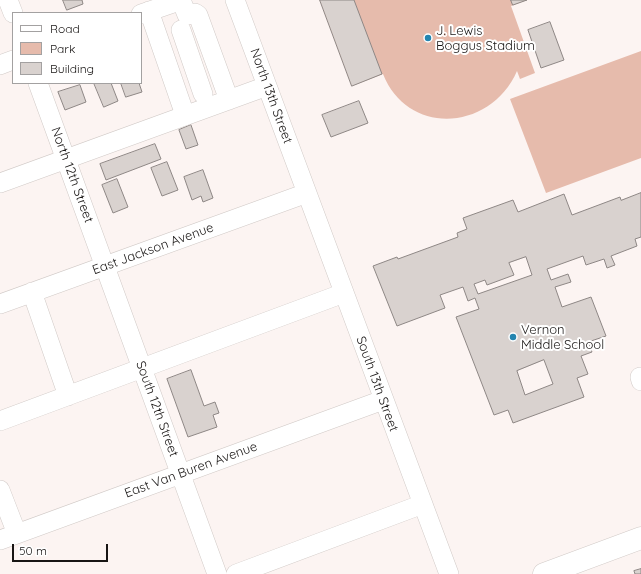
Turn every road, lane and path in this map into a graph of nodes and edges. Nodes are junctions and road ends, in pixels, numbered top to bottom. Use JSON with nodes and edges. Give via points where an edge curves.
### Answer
{"nodes":[{"id":1,"x":8,"y":0,"type":"edge"},
{"id":2,"x":182,"y":0,"type":"edge"},
{"id":3,"x":235,"y":0,"type":"edge"},
{"id":4,"x":13,"y":12,"type":"edge"},
{"id":5,"x":145,"y":13,"type":"edge"},
{"id":6,"x":201,"y":23,"type":"junction"},
{"id":7,"x":180,"y":30,"type":"junction"},
{"id":8,"x":159,"y":38,"type":"junction"},
{"id":9,"x":12,"y":60,"type":"edge"},
{"id":10,"x":0,"y":64,"type":"edge"},
{"id":11,"x":38,"y":84,"type":"edge"},
{"id":12,"x":267,"y":86,"type":"junction"},
{"id":13,"x":227,"y":93,"type":"junction"},
{"id":14,"x":203,"y":94,"type":"junction"},
{"id":15,"x":183,"y":109,"type":"junction"},
{"id":16,"x":66,"y":158,"type":"junction"},
{"id":17,"x":0,"y":182,"type":"edge"},
{"id":18,"x":307,"y":193,"type":"junction"},
{"id":19,"x":106,"y":266,"type":"junction"},
{"id":20,"x":32,"y":292,"type":"junction"},
{"id":21,"x":344,"y":293,"type":"junction"},
{"id":22,"x":0,"y":304,"type":"edge"},
{"id":23,"x":143,"y":369,"type":"junction"},
{"id":24,"x":68,"y":396,"type":"junction"},
{"id":25,"x":383,"y":400,"type":"junction"},
{"id":26,"x":0,"y":421,"type":"edge"},
{"id":27,"x":181,"y":474,"type":"junction"},
{"id":28,"x":0,"y":490,"type":"edge"},
{"id":29,"x":422,"y":504,"type":"junction"},
{"id":30,"x":8,"y":537,"type":"edge"},
{"id":31,"x":641,"y":538,"type":"edge"},
{"id":32,"x":217,"y":574,"type":"edge"},
{"id":33,"x":236,"y":574,"type":"edge"},
{"id":34,"x":449,"y":574,"type":"edge"},
{"id":35,"x":544,"y":574,"type":"edge"}],
"edges":[{"from":1,"to":4,"type":"street"},
{"from":2,"to":5,"type":"street"},
{"from":2,"to":6,"type":"street","via":[[187,15],[195,12]]},
{"from":3,"to":12,"type":"street","name":"North 13th Street"},
{"from":5,"to":8,"type":"street"},
{"from":6,"to":7,"type":"street"},
{"from":6,"to":13,"type":"street"},
{"from":7,"to":8,"type":"street"},
{"from":7,"to":14,"type":"street"},
{"from":8,"to":15,"type":"street"},
{"from":9,"to":10,"type":"street"},
{"from":11,"to":16,"type":"street","name":"North 12th Street"},
{"from":12,"to":13,"type":"street"},
{"from":12,"to":18,"type":"street","name":"North 13th Street"},
{"from":13,"to":14,"type":"street"},
{"from":13,"to":15,"type":"street"},
{"from":14,"to":15,"type":"street"},
{"from":15,"to":16,"type":"street"},
{"from":16,"to":17,"type":"street"},
{"from":16,"to":19,"type":"street","name":"North 12th Street"},
{"from":18,"to":19,"type":"street","name":"East Jackson Avenue"},
{"from":18,"to":21,"type":"street","name":"South 13th Street"},
{"from":19,"to":20,"type":"street","name":"East Jackson Avenue"},
{"from":19,"to":23,"type":"street","name":"South 12th Street"},
{"from":20,"to":22,"type":"street","name":"East Jackson Avenue"},
{"from":20,"to":24,"type":"street"},
{"from":21,"to":23,"type":"street"},
{"from":21,"to":25,"type":"street","name":"South 13th Street"},
{"from":23,"to":24,"type":"street"},
{"from":23,"to":27,"type":"street","name":"South 12th Street"},
{"from":24,"to":26,"type":"street"},
{"from":25,"to":27,"type":"street","name":"East Van Buren Avenue"},
{"from":25,"to":29,"type":"street","name":"South 13th Street"},
{"from":27,"to":30,"type":"street","name":"East Van Buren Avenue"},
{"from":27,"to":32,"type":"street","name":"South 12th Street"},
{"from":28,"to":30,"type":"street"},
{"from":29,"to":33,"type":"street"},
{"from":29,"to":34,"type":"street","name":"South 13th Street"},
{"from":31,"to":35,"type":"main road"}]}
